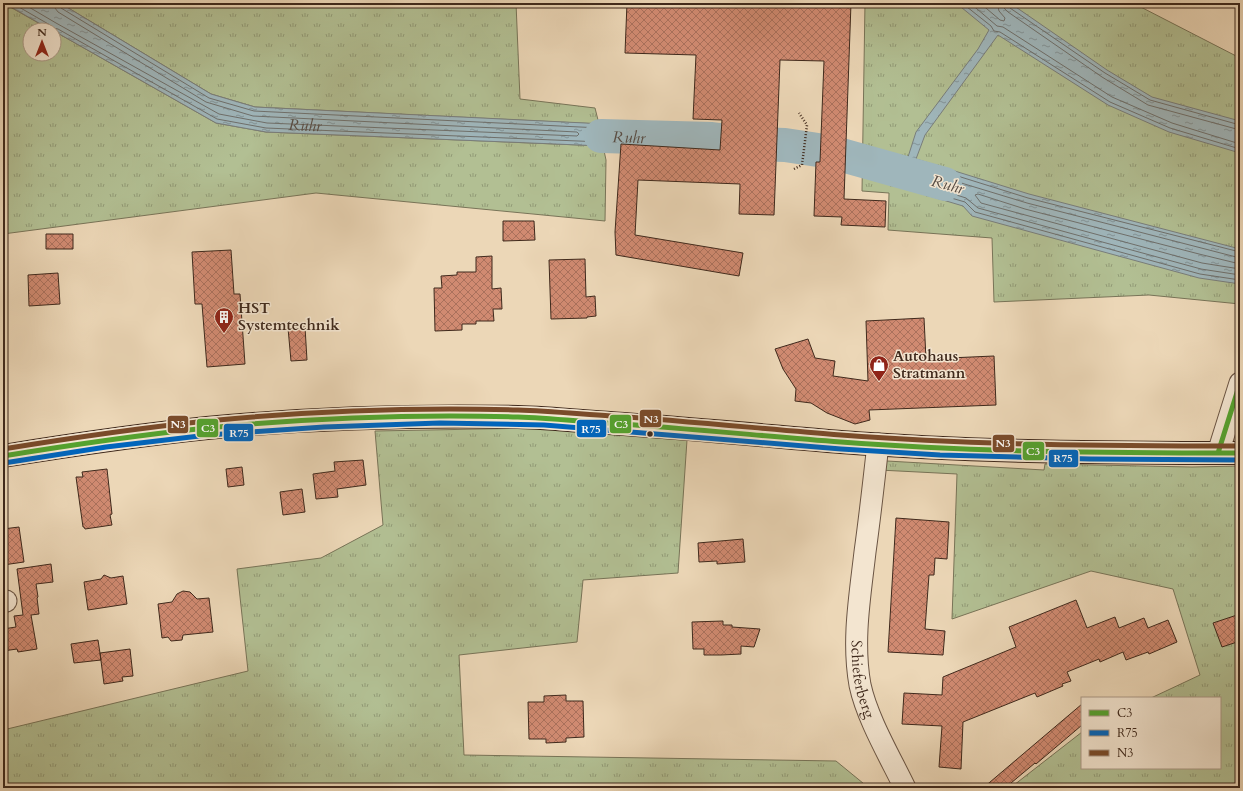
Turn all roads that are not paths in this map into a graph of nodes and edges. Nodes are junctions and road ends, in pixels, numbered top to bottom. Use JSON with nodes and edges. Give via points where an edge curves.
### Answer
{"nodes":[{"id":1,"x":1240,"y":383,"type":"edge"},
{"id":2,"x":878,"y":444,"type":"junction"},
{"id":3,"x":1218,"y":454,"type":"junction"},
{"id":4,"x":1240,"y":454,"type":"edge"},
{"id":5,"x":3,"y":456,"type":"edge"},
{"id":6,"x":905,"y":788,"type":"edge"}],
"edges":[{"from":1,"to":3,"type":"street"},
{"from":2,"to":3,"type":"main road","via":[[1008,450]]},
{"from":2,"to":5,"type":"main road","via":[[571,420],[416,416],[207,428]]},
{"from":2,"to":6,"type":"street","name":"Schieferberg","via":[[856,642],[860,686],[866,704]]},
{"from":3,"to":4,"type":"main road"}]}
